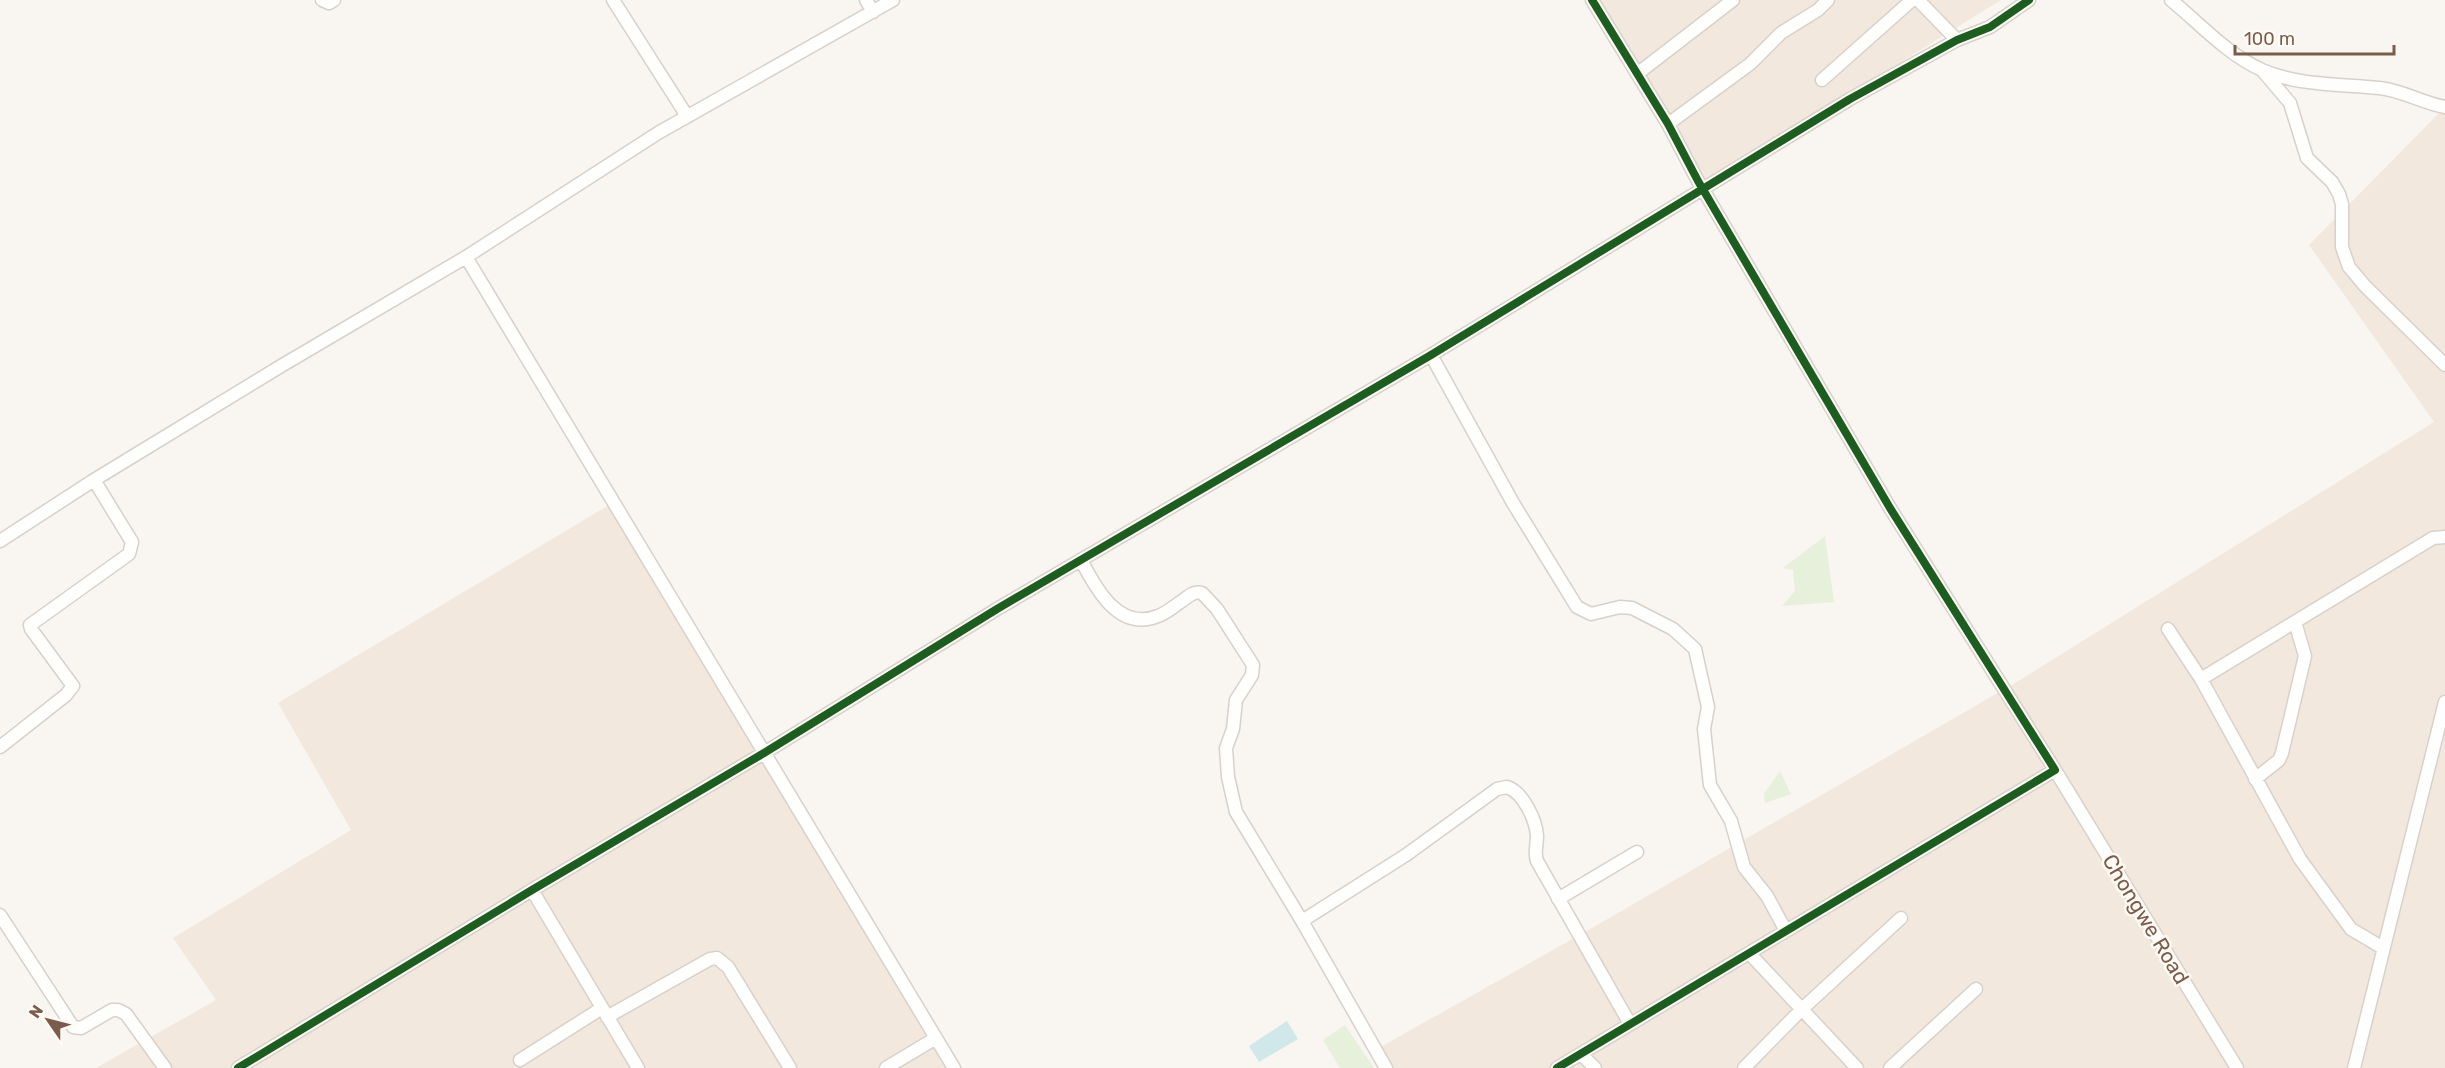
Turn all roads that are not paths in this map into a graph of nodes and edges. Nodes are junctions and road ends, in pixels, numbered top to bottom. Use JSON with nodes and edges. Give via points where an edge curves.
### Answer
{"nodes":[{"id":1,"x":322,"y":0,"type":"edge"},
{"id":2,"x":334,"y":0,"type":"edge"},
{"id":3,"x":613,"y":0,"type":"edge"},
{"id":4,"x":866,"y":0,"type":"edge"},
{"id":5,"x":893,"y":0,"type":"edge"},
{"id":6,"x":1733,"y":0,"type":"edge"},
{"id":7,"x":1828,"y":0,"type":"edge"},
{"id":8,"x":1912,"y":0,"type":"edge"},
{"id":9,"x":1918,"y":0,"type":"edge"},
{"id":10,"x":2029,"y":0,"type":"edge"},
{"id":11,"x":2171,"y":0,"type":"edge"},
{"id":12,"x":1593,"y":1,"type":"edge"},
{"id":13,"x":873,"y":12,"type":"junction"},
{"id":14,"x":1957,"y":40,"type":"junction"},
{"id":15,"x":2262,"y":70,"type":"junction"},
{"id":16,"x":1637,"y":74,"type":"junction"},
{"id":17,"x":1822,"y":80,"type":"dead end"},
{"id":18,"x":2445,"y":107,"type":"edge"},
{"id":19,"x":687,"y":116,"type":"junction"},
{"id":20,"x":1668,"y":124,"type":"junction"},
{"id":21,"x":1703,"y":188,"type":"junction"},
{"id":22,"x":466,"y":257,"type":"junction"},
{"id":23,"x":1431,"y":355,"type":"junction"},
{"id":24,"x":2445,"y":365,"type":"edge"},
{"id":25,"x":94,"y":480,"type":"junction"},
{"id":26,"x":2445,"y":537,"type":"edge"},
{"id":27,"x":0,"y":541,"type":"edge"},
{"id":28,"x":1081,"y":560,"type":"junction"},
{"id":29,"x":2295,"y":622,"type":"junction"},
{"id":30,"x":2168,"y":629,"type":"dead end"},
{"id":31,"x":2201,"y":679,"type":"junction"},
{"id":32,"x":2445,"y":702,"type":"edge"},
{"id":33,"x":0,"y":747,"type":"edge"},
{"id":34,"x":764,"y":753,"type":"junction"},
{"id":35,"x":2055,"y":770,"type":"junction"},
{"id":36,"x":2255,"y":779,"type":"junction"},
{"id":37,"x":1637,"y":852,"type":"dead end"},
{"id":38,"x":532,"y":890,"type":"junction"},
{"id":39,"x":1558,"y":898,"type":"junction"},
{"id":40,"x":0,"y":915,"type":"edge"},
{"id":41,"x":1901,"y":918,"type":"dead end"},
{"id":42,"x":1302,"y":921,"type":"junction"},
{"id":43,"x":1786,"y":931,"type":"junction"},
{"id":44,"x":2383,"y":948,"type":"junction"},
{"id":45,"x":1749,"y":953,"type":"junction"},
{"id":46,"x":1976,"y":989,"type":"dead end"},
{"id":47,"x":1802,"y":1009,"type":"junction"},
{"id":48,"x":604,"y":1012,"type":"junction"},
{"id":49,"x":1630,"y":1024,"type":"junction"},
{"id":50,"x":936,"y":1038,"type":"junction"},
{"id":51,"x":1581,"y":1054,"type":"junction"},
{"id":52,"x":520,"y":1060,"type":"dead end"},
{"id":53,"x":165,"y":1068,"type":"edge"},
{"id":54,"x":238,"y":1068,"type":"edge"},
{"id":55,"x":638,"y":1068,"type":"edge"},
{"id":56,"x":790,"y":1068,"type":"edge"},
{"id":57,"x":886,"y":1068,"type":"edge"},
{"id":58,"x":954,"y":1068,"type":"edge"},
{"id":59,"x":1386,"y":1068,"type":"edge"},
{"id":60,"x":1557,"y":1068,"type":"edge"},
{"id":61,"x":1595,"y":1068,"type":"edge"},
{"id":62,"x":1744,"y":1068,"type":"edge"},
{"id":63,"x":1857,"y":1068,"type":"edge"},
{"id":64,"x":1890,"y":1068,"type":"edge"},
{"id":65,"x":2237,"y":1068,"type":"edge"},
{"id":66,"x":2354,"y":1068,"type":"edge"}],
"edges":[{"from":1,"to":2,"type":"street"},
{"from":3,"to":19,"type":"street"},
{"from":4,"to":13,"type":"street"},
{"from":5,"to":13,"type":"street"},
{"from":6,"to":16,"type":"street"},
{"from":7,"to":20,"type":"street"},
{"from":8,"to":17,"type":"street"},
{"from":9,"to":14,"type":"street"},
{"from":10,"to":14,"type":"street","via":[[1990,27]]},
{"from":11,"to":15,"type":"street"},
{"from":12,"to":16,"type":"street","name":"Chongwe Road"},
{"from":13,"to":19,"type":"street"},
{"from":14,"to":21,"type":"street"},
{"from":15,"to":18,"type":"street","via":[[2309,83],[2395,91]]},
{"from":15,"to":24,"type":"street","via":[[2290,103],[2307,158],[2339,194],[2342,247],[2349,267]]},
{"from":16,"to":20,"type":"street","name":"Chongwe Road"},
{"from":19,"to":22,"type":"street"},
{"from":20,"to":21,"type":"street","name":"Chongwe Road"},
{"from":21,"to":23,"type":"street"},
{"from":21,"to":35,"type":"street","name":"Chongwe Road","via":[[1890,508]]},
{"from":22,"to":25,"type":"street"},
{"from":22,"to":34,"type":"street"},
{"from":23,"to":28,"type":"street"},
{"from":23,"to":43,"type":"street","via":[[1576,607],[1591,614],[1632,608],[1673,628],[1695,649],[1708,707],[1704,729],[1710,785],[1731,821],[1743,867],[1767,896]]},
{"from":25,"to":27,"type":"street"},
{"from":25,"to":33,"type":"street","via":[[132,542],[131,549],[30,625],[73,687]]},
{"from":26,"to":29,"type":"street","via":[[2434,537]]},
{"from":28,"to":34,"type":"street"},
{"from":28,"to":42,"type":"street","via":[[1102,598],[1137,620],[1161,615],[1192,593],[1202,594],[1217,609],[1252,661],[1252,675],[1236,700],[1226,748],[1231,789],[1242,822]]},
{"from":29,"to":31,"type":"street"},
{"from":29,"to":36,"type":"street","via":[[2305,656],[2282,753]]},
{"from":30,"to":31,"type":"street"},
{"from":31,"to":36,"type":"street"},
{"from":32,"to":44,"type":"street"},
{"from":34,"to":38,"type":"street"},
{"from":34,"to":50,"type":"street"},
{"from":35,"to":43,"type":"street"},
{"from":35,"to":65,"type":"street","name":"Chongwe Road"},
{"from":36,"to":44,"type":"street","via":[[2300,860],[2351,929]]},
{"from":37,"to":39,"type":"street"},
{"from":38,"to":48,"type":"street"},
{"from":38,"to":54,"type":"street"},
{"from":39,"to":42,"type":"street","via":[[1535,856],[1537,835],[1529,812],[1512,788],[1502,787],[1406,855]]},
{"from":39,"to":49,"type":"street"},
{"from":40,"to":53,"type":"street","via":[[73,1027],[81,1028],[118,1010],[126,1014]]},
{"from":41,"to":47,"type":"street"},
{"from":42,"to":59,"type":"street"},
{"from":43,"to":45,"type":"street"},
{"from":44,"to":66,"type":"street"},
{"from":45,"to":47,"type":"street"},
{"from":45,"to":49,"type":"street"},
{"from":46,"to":64,"type":"street"},
{"from":47,"to":62,"type":"street"},
{"from":47,"to":63,"type":"street"},
{"from":48,"to":52,"type":"street"},
{"from":48,"to":55,"type":"street"},
{"from":48,"to":56,"type":"street","via":[[710,958],[717,958],[728,967]]},
{"from":49,"to":51,"type":"street"},
{"from":50,"to":57,"type":"street"},
{"from":50,"to":58,"type":"street"},
{"from":51,"to":60,"type":"street"},
{"from":51,"to":61,"type":"street"}]}
